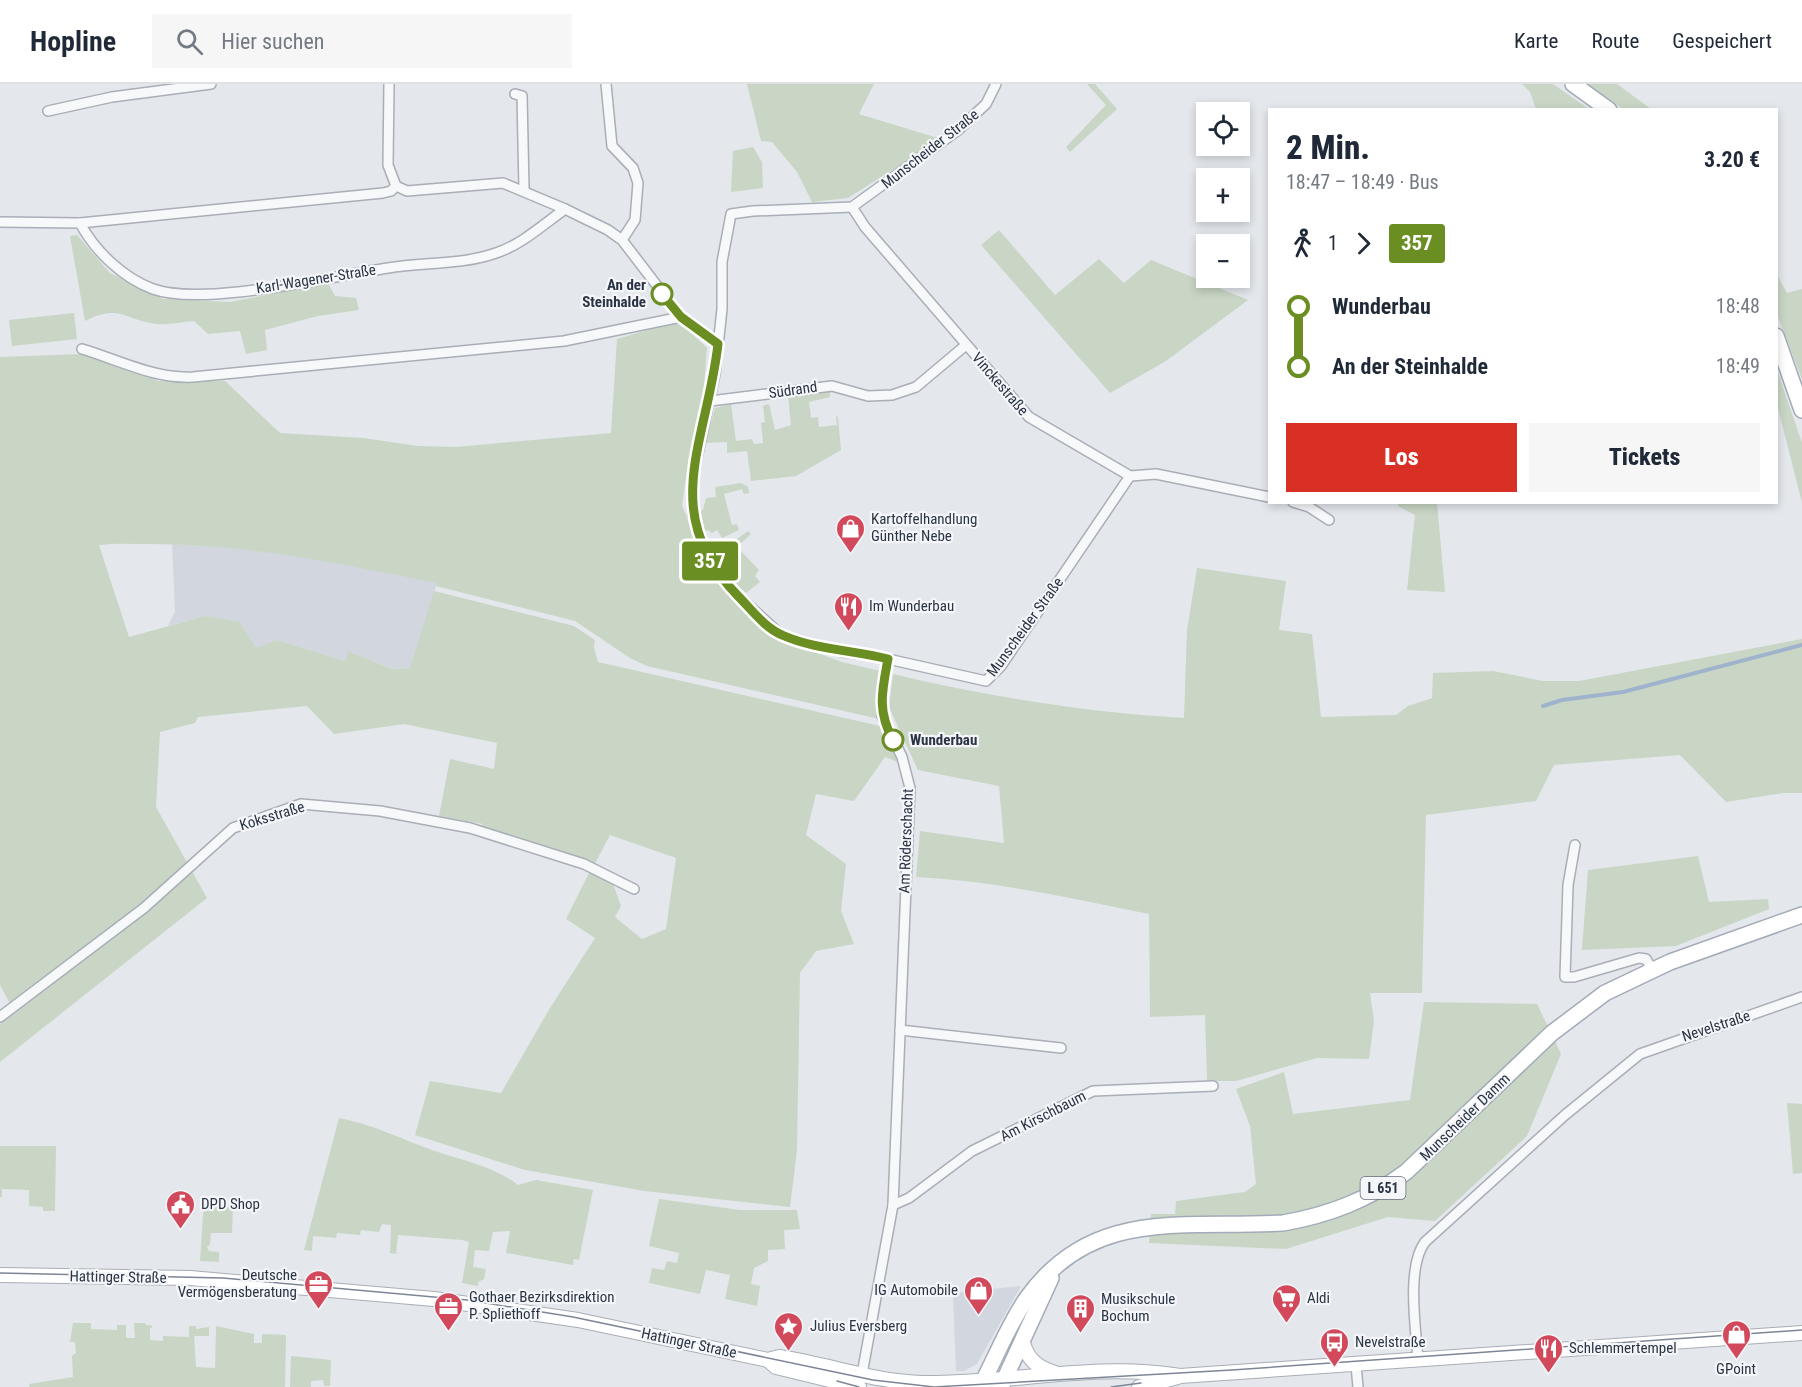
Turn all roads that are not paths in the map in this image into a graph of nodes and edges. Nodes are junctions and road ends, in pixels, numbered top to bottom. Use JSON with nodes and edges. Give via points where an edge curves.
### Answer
{"nodes":[{"id":1,"x":211,"y":84,"type":"edge"},
{"id":2,"x":389,"y":84,"type":"edge"},
{"id":3,"x":606,"y":84,"type":"edge"},
{"id":4,"x":996,"y":84,"type":"edge"},
{"id":5,"x":1573,"y":84,"type":"edge"},
{"id":6,"x":515,"y":94,"type":"dead end"},
{"id":7,"x":1606,"y":108,"type":"edge"},
{"id":8,"x":48,"y":111,"type":"dead end"},
{"id":9,"x":396,"y":186,"type":"junction"},
{"id":10,"x":524,"y":189,"type":"junction"},
{"id":11,"x":852,"y":207,"type":"junction"},
{"id":12,"x":565,"y":208,"type":"junction"},
{"id":13,"x":0,"y":222,"type":"edge"},
{"id":14,"x":80,"y":223,"type":"junction"},
{"id":15,"x":622,"y":240,"type":"junction"},
{"id":16,"x":681,"y":317,"type":"junction"},
{"id":17,"x":1778,"y":342,"type":"edge"},
{"id":18,"x":718,"y":344,"type":"junction"},
{"id":19,"x":966,"y":345,"type":"junction"},
{"id":20,"x":82,"y":348,"type":"dead end"},
{"id":21,"x":710,"y":400,"type":"junction"},
{"id":22,"x":1802,"y":410,"type":"edge"},
{"id":23,"x":1130,"y":476,"type":"junction"},
{"id":24,"x":1268,"y":497,"type":"edge"},
{"id":25,"x":1299,"y":504,"type":"edge"},
{"id":26,"x":1329,"y":520,"type":"dead end"},
{"id":27,"x":888,"y":659,"type":"junction"},
{"id":28,"x":1575,"y":845,"type":"dead end"},
{"id":29,"x":634,"y":889,"type":"dead end"},
{"id":30,"x":1802,"y":915,"type":"edge"},
{"id":31,"x":1652,"y":969,"type":"junction"},
{"id":32,"x":1802,"y":998,"type":"edge"},
{"id":33,"x":0,"y":1017,"type":"edge"},
{"id":34,"x":900,"y":1030,"type":"junction"},
{"id":35,"x":1061,"y":1048,"type":"dead end"},
{"id":36,"x":1213,"y":1086,"type":"dead end"},
{"id":37,"x":893,"y":1205,"type":"junction"},
{"id":38,"x":1054,"y":1270,"type":"junction"},
{"id":39,"x":0,"y":1275,"type":"edge"},
{"id":40,"x":1802,"y":1333,"type":"edge"},
{"id":41,"x":1023,"y":1343,"type":"junction"},
{"id":42,"x":768,"y":1360,"type":"junction"},
{"id":43,"x":1418,"y":1360,"type":"junction"},
{"id":44,"x":1356,"y":1365,"type":"junction"},
{"id":45,"x":810,"y":1375,"type":"junction"},
{"id":46,"x":1062,"y":1375,"type":"junction"},
{"id":47,"x":1180,"y":1376,"type":"junction"},
{"id":48,"x":1003,"y":1383,"type":"edge"},
{"id":49,"x":859,"y":1384,"type":"edge"},
{"id":50,"x":982,"y":1384,"type":"edge"},
{"id":51,"x":820,"y":1387,"type":"edge"},
{"id":52,"x":1139,"y":1387,"type":"edge"},
{"id":53,"x":1358,"y":1387,"type":"edge"}],
"edges":[{"from":1,"to":8,"type":"street","via":[[112,97]]},
{"from":2,"to":9,"type":"street","via":[[388,165]]},
{"from":3,"to":15,"type":"street","via":[[612,146],[633,168],[638,183],[635,220]]},
{"from":4,"to":11,"type":"street","name":"Munscheider Straße","via":[[986,104],[957,131]]},
{"from":5,"to":7,"type":"main road"},
{"from":6,"to":10,"type":"street","via":[[522,96]]},
{"from":9,"to":10,"type":"street","via":[[407,190],[500,182]]},
{"from":9,"to":14,"type":"street","via":[[383,193]]},
{"from":10,"to":12,"type":"street"},
{"from":11,"to":18,"type":"street","name":"Munscheider Straße","via":[[731,214],[722,262]]},
{"from":11,"to":19,"type":"street","name":"Vinckestraße"},
{"from":12,"to":14,"type":"street","name":"Karl-Wagener-Straße","via":[[513,244],[483,257],[391,267],[245,291],[189,294],[153,289],[137,280],[99,252]]},
{"from":12,"to":15,"type":"street"},
{"from":13,"to":14,"type":"street"},
{"from":15,"to":16,"type":"street"},
{"from":16,"to":18,"type":"street"},
{"from":16,"to":20,"type":"street","via":[[564,341],[193,377],[155,375]]},
{"from":17,"to":22,"type":"main road"},
{"from":18,"to":21,"type":"street","name":"Munscheider Straße"},
{"from":19,"to":21,"type":"street","name":"Südrand","via":[[916,387],[892,396],[868,396],[832,386]]},
{"from":19,"to":23,"type":"street","name":"Vinckestraße","via":[[1029,417]]},
{"from":21,"to":27,"type":"street","name":"Munscheider Straße","via":[[692,500],[698,533],[712,566],[754,613],[781,635],[842,652]]},
{"from":23,"to":24,"type":"street","via":[[1156,474]]},
{"from":23,"to":27,"type":"street","name":"Munscheider Straße","via":[[990,679],[981,681]]},
{"from":25,"to":26,"type":"street"},
{"from":27,"to":34,"type":"street","name":"Am Röderschacht","via":[[882,716],[902,758],[910,788]]},
{"from":28,"to":31,"type":"street","via":[[1568,885],[1565,977],[1639,958],[1646,959]]},
{"from":29,"to":33,"type":"street","name":"Koksstraße","via":[[584,864],[470,828],[379,811],[301,804],[233,828],[144,908]]},
{"from":30,"to":31,"type":"main road","name":"Munscheider Damm","number":"L 651"},
{"from":31,"to":38,"type":"main road","name":"Munscheider Damm","number":"L 651","via":[[1576,1013],[1406,1172],[1368,1196],[1329,1213],[1283,1222],[1157,1226],[1114,1233],[1081,1247]]},
{"from":32,"to":43,"type":"street","name":"Nevelstraße","via":[[1640,1054],[1565,1115],[1425,1242],[1417,1256],[1415,1274]]},
{"from":34,"to":35,"type":"street"},
{"from":34,"to":37,"type":"street","name":"Am Röderschacht"},
{"from":36,"to":37,"type":"street","name":"Am Kirschbaum","via":[[1093,1091],[972,1152],[909,1198]]},
{"from":37,"to":49,"type":"street","name":"Am Röderschacht"},
{"from":38,"to":41,"type":"main road","name":"Munscheider Damm","number":"L 651"},
{"from":38,"to":50,"type":"main road","name":"Munscheider Damm","number":"L 651","via":[[1028,1296]]},
{"from":39,"to":42,"type":"street","name":"Hattinger Straße","via":[[190,1278],[434,1299],[578,1320]]},
{"from":40,"to":43,"type":"street","name":"Hattinger Straße"},
{"from":41,"to":46,"type":"street","name":"Hattinger Straße","via":[[1032,1361],[1042,1369]]},
{"from":41,"to":48,"type":"main road","name":"Munscheider Damm","number":"L 651"},
{"from":42,"to":45,"type":"street","name":"Hattinger Straße","via":[[776,1367]]},
{"from":42,"to":49,"type":"street","name":"Hattinger Straße","via":[[779,1357]]},
{"from":43,"to":44,"type":"street","name":"Hattinger Straße"},
{"from":44,"to":47,"type":"street","name":"Hattinger Straße"},
{"from":44,"to":53,"type":"street"},
{"from":45,"to":49,"type":"street","name":"Hattinger Straße"},
{"from":45,"to":51,"type":"street"},
{"from":46,"to":47,"type":"street","name":"Hattinger Straße","via":[[1136,1371]]},
{"from":46,"to":48,"type":"street","name":"Hattinger Straße"},
{"from":47,"to":52,"type":"street","name":"Hattinger Straße"},
{"from":48,"to":50,"type":"street","name":"Hattinger Straße"},
{"from":49,"to":50,"type":"street","name":"Hattinger Straße"}]}
